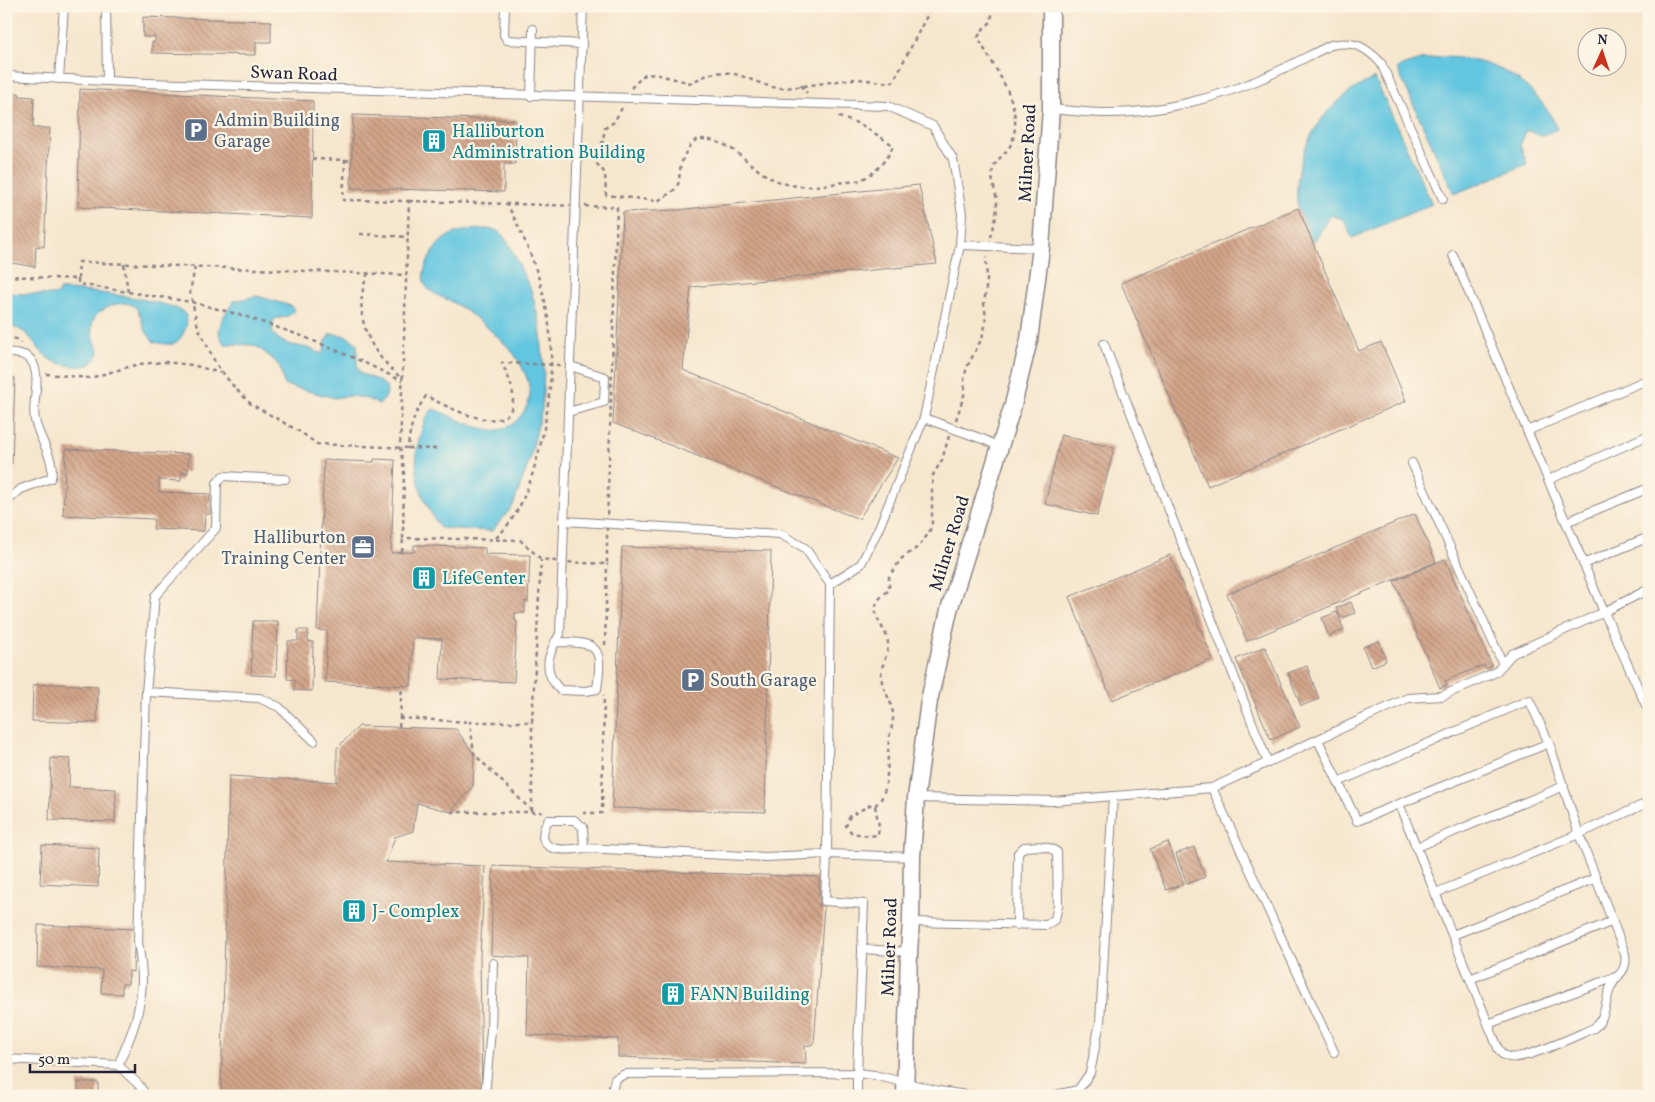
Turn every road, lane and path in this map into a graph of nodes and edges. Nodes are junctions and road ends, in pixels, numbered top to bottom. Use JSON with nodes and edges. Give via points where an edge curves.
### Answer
{"nodes":[{"id":1,"x":64,"y":6,"type":"edge"},
{"id":2,"x":106,"y":6,"type":"edge"},
{"id":3,"x":505,"y":6,"type":"edge"},
{"id":4,"x":583,"y":6,"type":"edge"},
{"id":5,"x":932,"y":6,"type":"edge"},
{"id":6,"x":1051,"y":6,"type":"edge"},
{"id":7,"x":533,"y":29,"type":"dead end"},
{"id":8,"x":532,"y":42,"type":"junction"},
{"id":9,"x":582,"y":44,"type":"junction"},
{"id":10,"x":6,"y":76,"type":"edge"},
{"id":11,"x":59,"y":79,"type":"junction"},
{"id":12,"x":107,"y":81,"type":"junction"},
{"id":13,"x":801,"y":85,"type":"junction"},
{"id":14,"x":531,"y":96,"type":"junction"},
{"id":15,"x":580,"y":98,"type":"junction"},
{"id":16,"x":625,"y":99,"type":"junction"},
{"id":17,"x":818,"y":104,"type":"junction"},
{"id":18,"x":1051,"y":109,"type":"junction"},
{"id":19,"x":312,"y":159,"type":"dead end"},
{"id":20,"x":345,"y":160,"type":"junction"},
{"id":21,"x":352,"y":161,"type":"dead end"},
{"id":22,"x":1443,"y":199,"type":"dead end"},
{"id":23,"x":409,"y":201,"type":"junction"},
{"id":24,"x":506,"y":204,"type":"junction"},
{"id":25,"x":576,"y":206,"type":"junction"},
{"id":26,"x":360,"y":234,"type":"dead end"},
{"id":27,"x":408,"y":236,"type":"junction"},
{"id":28,"x":960,"y":245,"type":"junction"},
{"id":29,"x":1041,"y":248,"type":"junction"},
{"id":30,"x":1453,"y":255,"type":"dead end"},
{"id":31,"x":124,"y":264,"type":"junction"},
{"id":32,"x":195,"y":267,"type":"junction"},
{"id":33,"x":368,"y":273,"type":"junction"},
{"id":34,"x":407,"y":275,"type":"junction"},
{"id":35,"x":6,"y":276,"type":"edge"},
{"id":36,"x":78,"y":279,"type":"junction"},
{"id":37,"x":128,"y":292,"type":"junction"},
{"id":38,"x":191,"y":302,"type":"junction"},
{"id":39,"x":6,"y":336,"type":"edge"},
{"id":40,"x":1104,"y":344,"type":"dead end"},
{"id":41,"x":25,"y":348,"type":"dead end"},
{"id":42,"x":6,"y":352,"type":"edge"},
{"id":43,"x":551,"y":365,"type":"junction"},
{"id":44,"x":570,"y":366,"type":"junction"},
{"id":45,"x":223,"y":373,"type":"junction"},
{"id":46,"x":43,"y":374,"type":"dead end"},
{"id":47,"x":1649,"y":379,"type":"edge"},
{"id":48,"x":403,"y":382,"type":"junction"},
{"id":49,"x":568,"y":412,"type":"junction"},
{"id":50,"x":924,"y":418,"type":"junction"},
{"id":51,"x":1527,"y":431,"type":"junction"},
{"id":52,"x":1649,"y":436,"type":"edge"},
{"id":53,"x":400,"y":447,"type":"junction"},
{"id":54,"x":408,"y":448,"type":"junction"},
{"id":55,"x":1000,"y":448,"type":"junction"},
{"id":56,"x":439,"y":449,"type":"dead end"},
{"id":57,"x":1412,"y":462,"type":"dead end"},
{"id":58,"x":285,"y":479,"type":"dead end"},
{"id":59,"x":1548,"y":480,"type":"junction"},
{"id":60,"x":1649,"y":488,"type":"edge"},
{"id":61,"x":6,"y":502,"type":"edge"},
{"id":62,"x":564,"y":521,"type":"junction"},
{"id":63,"x":1566,"y":522,"type":"junction"},
{"id":64,"x":607,"y":524,"type":"junction"},
{"id":65,"x":1649,"y":537,"type":"edge"},
{"id":66,"x":403,"y":538,"type":"junction"},
{"id":67,"x":496,"y":538,"type":"junction"},
{"id":68,"x":402,"y":552,"type":"dead end"},
{"id":69,"x":540,"y":559,"type":"junction"},
{"id":70,"x":562,"y":562,"type":"junction"},
{"id":71,"x":607,"y":564,"type":"junction"},
{"id":72,"x":1583,"y":564,"type":"junction"},
{"id":73,"x":830,"y":584,"type":"junction"},
{"id":74,"x":1649,"y":589,"type":"edge"},
{"id":75,"x":1604,"y":612,"type":"junction"},
{"id":76,"x":6,"y":616,"type":"edge"},
{"id":77,"x":6,"y":635,"type":"edge"},
{"id":78,"x":555,"y":642,"type":"junction"},
{"id":79,"x":605,"y":654,"type":"dead end"},
{"id":80,"x":1503,"y":664,"type":"junction"},
{"id":81,"x":402,"y":685,"type":"dead end"},
{"id":82,"x":146,"y":692,"type":"junction"},
{"id":83,"x":604,"y":694,"type":"dead end"},
{"id":84,"x":1649,"y":712,"type":"edge"},
{"id":85,"x":400,"y":718,"type":"junction"},
{"id":86,"x":470,"y":722,"type":"junction"},
{"id":87,"x":532,"y":722,"type":"junction"},
{"id":88,"x":399,"y":727,"type":"dead end"},
{"id":89,"x":1318,"y":740,"type":"junction"},
{"id":90,"x":314,"y":741,"type":"dead end"},
{"id":91,"x":1549,"y":743,"type":"junction"},
{"id":92,"x":1268,"y":763,"type":"junction"},
{"id":93,"x":1338,"y":782,"type":"junction"},
{"id":94,"x":1564,"y":786,"type":"junction"},
{"id":95,"x":1212,"y":788,"type":"junction"},
{"id":96,"x":1113,"y":796,"type":"junction"},
{"id":97,"x":916,"y":798,"type":"junction"},
{"id":98,"x":1649,"y":802,"type":"edge"},
{"id":99,"x":1399,"y":804,"type":"junction"},
{"id":100,"x":875,"y":806,"type":"dead end"},
{"id":101,"x":532,"y":811,"type":"junction"},
{"id":102,"x":451,"y":812,"type":"dead end"},
{"id":103,"x":542,"y":812,"type":"dead end"},
{"id":104,"x":582,"y":813,"type":"dead end"},
{"id":105,"x":852,"y":833,"type":"dead end"},
{"id":106,"x":1579,"y":834,"type":"junction"},
{"id":107,"x":1417,"y":847,"type":"junction"},
{"id":108,"x":584,"y":848,"type":"junction"},
{"id":109,"x":827,"y":854,"type":"junction"},
{"id":110,"x":912,"y":857,"type":"junction"},
{"id":111,"x":1596,"y":878,"type":"junction"},
{"id":112,"x":1436,"y":893,"type":"junction"},
{"id":113,"x":1613,"y":921,"type":"junction"},
{"id":114,"x":911,"y":922,"type":"junction"},
{"id":115,"x":1016,"y":924,"type":"junction"},
{"id":116,"x":1453,"y":935,"type":"junction"},
{"id":117,"x":862,"y":949,"type":"junction"},
{"id":118,"x":909,"y":952,"type":"junction"},
{"id":119,"x":493,"y":963,"type":"dead end"},
{"id":120,"x":1620,"y":975,"type":"junction"},
{"id":121,"x":1470,"y":979,"type":"junction"},
{"id":122,"x":1488,"y":1024,"type":"junction"},
{"id":123,"x":1334,"y":1052,"type":"dead end"},
{"id":124,"x":6,"y":1059,"type":"edge"},
{"id":125,"x":118,"y":1065,"type":"junction"},
{"id":126,"x":857,"y":1073,"type":"junction"},
{"id":127,"x":905,"y":1089,"type":"edge"},
{"id":128,"x":146,"y":1096,"type":"edge"},
{"id":129,"x":485,"y":1096,"type":"edge"},
{"id":130,"x":611,"y":1096,"type":"edge"},
{"id":131,"x":858,"y":1096,"type":"edge"},
{"id":132,"x":974,"y":1096,"type":"edge"},
{"id":133,"x":1051,"y":1096,"type":"edge"}],
"edges":[{"from":1,"to":11,"type":"lane"},
{"from":2,"to":12,"type":"lane"},
{"from":3,"to":8,"type":"lane","via":[[504,35],[507,40]]},
{"from":4,"to":9,"type":"lane"},
{"from":5,"to":13,"type":"path","via":[[893,82],[857,79]]},
{"from":6,"to":18,"type":"street","name":"Milner Road"},
{"from":7,"to":8,"type":"lane"},
{"from":8,"to":9,"type":"lane"},
{"from":8,"to":14,"type":"lane"},
{"from":9,"to":15,"type":"lane"},
{"from":10,"to":11,"type":"lane","name":"Swan Road"},
{"from":11,"to":12,"type":"lane","name":"Swan Road"},
{"from":12,"to":14,"type":"lane","name":"Swan Road"},
{"from":13,"to":16,"type":"path","via":[[769,87],[725,71],[691,83],[645,74]]},
{"from":13,"to":17,"type":"path"},
{"from":14,"to":15,"type":"lane","name":"Swan Road"},
{"from":15,"to":16,"type":"lane","name":"Swan Road"},
{"from":15,"to":25,"type":"lane"},
{"from":16,"to":17,"type":"lane","name":"Swan Road"},
{"from":16,"to":17,"type":"path","via":[[614,122],[605,128],[602,145],[597,152],[596,164],[605,173],[606,195],[658,201],[680,182],[685,154],[697,139],[723,144],[778,182],[792,186],[860,181],[875,171],[893,145],[860,124],[826,113]]},
{"from":17,"to":28,"type":"lane","name":"Swan Road","via":[[888,106],[933,126],[952,158],[962,214]]},
{"from":18,"to":22,"type":"lane","via":[[1105,113],[1186,102],[1262,78],[1331,44],[1353,43],[1369,50],[1381,63]]},
{"from":18,"to":29,"type":"street","name":"Milner Road"},
{"from":19,"to":20,"type":"path"},
{"from":20,"to":21,"type":"path"},
{"from":20,"to":23,"type":"path","via":[[343,200]]},
{"from":23,"to":24,"type":"path"},
{"from":23,"to":27,"type":"path"},
{"from":24,"to":25,"type":"path"},
{"from":24,"to":43,"type":"path","via":[[521,231],[540,282],[550,326]]},
{"from":25,"to":44,"type":"lane"},
{"from":25,"to":64,"type":"path","via":[[617,207]]},
{"from":26,"to":27,"type":"path"},
{"from":27,"to":34,"type":"path"},
{"from":28,"to":29,"type":"lane"},
{"from":28,"to":50,"type":"lane","name":"Swan Road"},
{"from":29,"to":55,"type":"street","name":"Milner Road","via":[[1028,340]]},
{"from":30,"to":51,"type":"lane"},
{"from":31,"to":32,"type":"path"},
{"from":31,"to":36,"type":"path","via":[[79,262]]},
{"from":31,"to":37,"type":"path"},
{"from":32,"to":33,"type":"path"},
{"from":32,"to":38,"type":"path","via":[[190,285]]},
{"from":33,"to":34,"type":"path"},
{"from":33,"to":48,"type":"path","via":[[361,303],[363,323],[376,352]]},
{"from":34,"to":48,"type":"path"},
{"from":35,"to":36,"type":"path"},
{"from":36,"to":37,"type":"path","via":[[78,284]]},
{"from":37,"to":38,"type":"path"},
{"from":38,"to":45,"type":"path","via":[[198,327]]},
{"from":38,"to":48,"type":"path","via":[[317,342]]},
{"from":39,"to":41,"type":"path","via":[[19,340]]},
{"from":40,"to":92,"type":"lane"},
{"from":42,"to":61,"type":"lane","via":[[30,358],[35,367],[35,420],[53,469],[51,478],[21,489]]},
{"from":43,"to":54,"type":"path","via":[[502,363],[514,397],[510,412],[493,420],[467,415],[426,396],[410,430]]},
{"from":43,"to":67,"type":"path","via":[[548,405],[532,476],[519,509]]},
{"from":44,"to":49,"type":"lane"},
{"from":44,"to":49,"type":"lane","via":[[606,377],[604,402]]},
{"from":45,"to":46,"type":"path","via":[[192,364],[165,362],[139,364],[90,378]]},
{"from":45,"to":53,"type":"path","via":[[251,404],[317,444]]},
{"from":47,"to":51,"type":"lane"},
{"from":48,"to":53,"type":"path"},
{"from":49,"to":62,"type":"lane"},
{"from":50,"to":55,"type":"lane"},
{"from":50,"to":73,"type":"lane","name":"Swan Road","via":[[861,564]]},
{"from":51,"to":59,"type":"lane"},
{"from":52,"to":59,"type":"lane"},
{"from":53,"to":54,"type":"path"},
{"from":53,"to":66,"type":"path","via":[[404,469]]},
{"from":54,"to":56,"type":"path"},
{"from":55,"to":97,"type":"street","name":"Milner Road","via":[[949,610],[929,701]]},
{"from":57,"to":80,"type":"lane"},
{"from":58,"to":82,"type":"lane","via":[[223,476],[218,483],[216,528],[155,596]]},
{"from":59,"to":63,"type":"lane"},
{"from":60,"to":63,"type":"lane"},
{"from":62,"to":64,"type":"lane"},
{"from":62,"to":70,"type":"lane"},
{"from":63,"to":72,"type":"lane"},
{"from":64,"to":71,"type":"path"},
{"from":64,"to":73,"type":"lane","via":[[780,534],[806,548]]},
{"from":65,"to":72,"type":"lane"},
{"from":66,"to":67,"type":"path"},
{"from":66,"to":68,"type":"path"},
{"from":67,"to":69,"type":"path","via":[[520,540]]},
{"from":69,"to":70,"type":"path"},
{"from":69,"to":87,"type":"path"},
{"from":70,"to":71,"type":"path"},
{"from":70,"to":78,"type":"lane","via":[[560,634]]},
{"from":71,"to":79,"type":"path"},
{"from":72,"to":75,"type":"lane"},
{"from":73,"to":109,"type":"lane"},
{"from":74,"to":75,"type":"lane"},
{"from":75,"to":80,"type":"lane","via":[[1512,654]]},
{"from":75,"to":84,"type":"lane"},
{"from":76,"to":77,"type":"lane"},
{"from":78,"to":78,"type":"lane","via":[[548,662],[552,682],[560,690],[597,689],[600,665],[599,653],[594,647]]},
{"from":80,"to":89,"type":"lane","via":[[1496,672],[1442,696],[1408,698]]},
{"from":81,"to":85,"type":"path"},
{"from":82,"to":90,"type":"lane","via":[[259,698],[279,707]]},
{"from":82,"to":125,"type":"lane","via":[[138,942],[142,979],[138,1015]]},
{"from":83,"to":104,"type":"path","via":[[602,813]]},
{"from":85,"to":86,"type":"path"},
{"from":85,"to":88,"type":"path"},
{"from":86,"to":87,"type":"path"},
{"from":86,"to":101,"type":"path","via":[[474,754]]},
{"from":87,"to":101,"type":"path"},
{"from":89,"to":92,"type":"lane"},
{"from":89,"to":93,"type":"lane"},
{"from":91,"to":93,"type":"lane","via":[[1528,700]]},
{"from":91,"to":94,"type":"lane"},
{"from":91,"to":99,"type":"lane"},
{"from":92,"to":95,"type":"lane"},
{"from":93,"to":99,"type":"lane","via":[[1357,821]]},
{"from":94,"to":106,"type":"lane"},
{"from":94,"to":107,"type":"lane"},
{"from":95,"to":96,"type":"lane"},
{"from":95,"to":123,"type":"lane"},
{"from":96,"to":97,"type":"lane","via":[[1053,801]]},
{"from":96,"to":133,"type":"lane","via":[[1100,1022],[1090,1073],[1078,1090]]},
{"from":97,"to":110,"type":"street","name":"Milner Road"},
{"from":98,"to":106,"type":"lane"},
{"from":99,"to":107,"type":"lane"},
{"from":100,"to":105,"type":"path","via":[[878,835]]},
{"from":101,"to":102,"type":"path"},
{"from":101,"to":103,"type":"path"},
{"from":106,"to":111,"type":"lane"},
{"from":106,"to":112,"type":"lane"},
{"from":107,"to":112,"type":"lane"},
{"from":108,"to":108,"type":"lane","via":[[554,850],[546,843],[543,830],[548,820],[574,820],[583,828]]},
{"from":108,"to":109,"type":"lane","via":[[766,857]]},
{"from":109,"to":110,"type":"lane"},
{"from":109,"to":117,"type":"lane","via":[[826,902],[864,904]]},
{"from":110,"to":114,"type":"street","name":"Milner Road"},
{"from":111,"to":113,"type":"lane"},
{"from":111,"to":116,"type":"lane"},
{"from":112,"to":116,"type":"lane"},
{"from":113,"to":120,"type":"lane","via":[[1625,954],[1626,969]]},
{"from":113,"to":121,"type":"lane"},
{"from":114,"to":115,"type":"lane"},
{"from":114,"to":118,"type":"street","name":"Milner Road"},
{"from":115,"to":115,"type":"lane","via":[[1047,926],[1055,919],[1058,906],[1057,852],[1051,848],[1024,847],[1018,853]]},
{"from":116,"to":121,"type":"lane"},
{"from":117,"to":118,"type":"lane"},
{"from":117,"to":126,"type":"lane"},
{"from":118,"to":127,"type":"street","name":"Milner Road"},
{"from":119,"to":129,"type":"lane","via":[[492,1030]]},
{"from":120,"to":122,"type":"lane"},
{"from":120,"to":122,"type":"lane","via":[[1610,989],[1601,1022],[1594,1028],[1533,1053],[1512,1058],[1503,1055]]},
{"from":121,"to":122,"type":"lane"},
{"from":124,"to":125,"type":"lane"},
{"from":125,"to":128,"type":"lane"},
{"from":126,"to":127,"type":"lane","via":[[874,1075]]},
{"from":126,"to":130,"type":"lane","via":[[625,1074],[615,1079]]},
{"from":126,"to":131,"type":"lane"},
{"from":127,"to":132,"type":"lane"}]}
